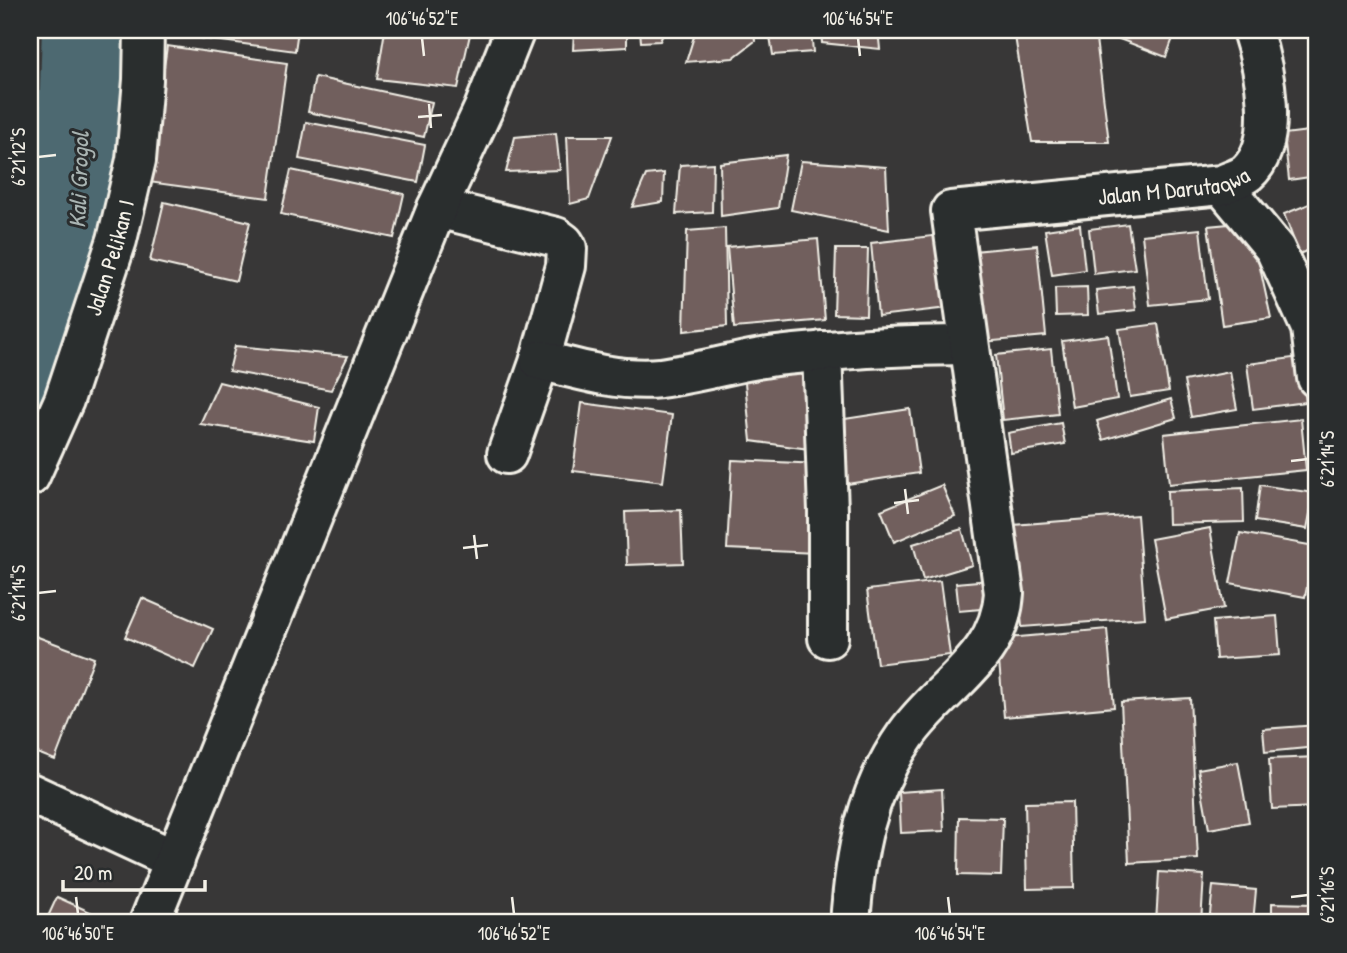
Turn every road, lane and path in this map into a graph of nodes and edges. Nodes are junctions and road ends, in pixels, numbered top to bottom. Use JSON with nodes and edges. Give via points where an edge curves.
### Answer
{"nodes":[{"id":1,"x":144,"y":30,"type":"edge"},
{"id":2,"x":515,"y":30,"type":"edge"},
{"id":3,"x":1252,"y":30,"type":"edge"},
{"id":4,"x":1222,"y":185,"type":"junction"},
{"id":5,"x":437,"y":208,"type":"junction"},
{"id":6,"x":968,"y":345,"type":"junction"},
{"id":7,"x":822,"y":351,"type":"junction"},
{"id":8,"x":540,"y":360,"type":"junction"},
{"id":9,"x":1317,"y":378,"type":"edge"},
{"id":10,"x":507,"y":454,"type":"dead end"},
{"id":11,"x":30,"y":476,"type":"edge"},
{"id":12,"x":828,"y":638,"type":"dead end"},
{"id":13,"x":30,"y":793,"type":"edge"},
{"id":14,"x":175,"y":860,"type":"junction"},
{"id":15,"x":149,"y":923,"type":"edge"},
{"id":16,"x":850,"y":923,"type":"edge"}],
"edges":[{"from":1,"to":11,"type":"street","name":"Jalan Pelikan I","via":[[136,160],[117,240],[64,400]]},
{"from":2,"to":5,"type":"street"},
{"from":3,"to":4,"type":"street","name":"Jalan M Darutaqwa","via":[[1267,90],[1264,143],[1246,173]]},
{"from":4,"to":6,"type":"street","name":"Jalan M Darutaqwa","via":[[951,211]]},
{"from":4,"to":9,"type":"street","via":[[1275,249],[1311,328]]},
{"from":5,"to":8,"type":"street","via":[[556,237],[564,243],[566,266]]},
{"from":5,"to":14,"type":"street"},
{"from":6,"to":7,"type":"street"},
{"from":6,"to":16,"type":"street","via":[[1003,611],[985,649],[907,734],[882,773],[864,818]]},
{"from":7,"to":8,"type":"street","via":[[658,378],[590,373]]},
{"from":7,"to":12,"type":"street"},
{"from":8,"to":10,"type":"street"},
{"from":13,"to":14,"type":"street"},
{"from":14,"to":15,"type":"street"}]}
